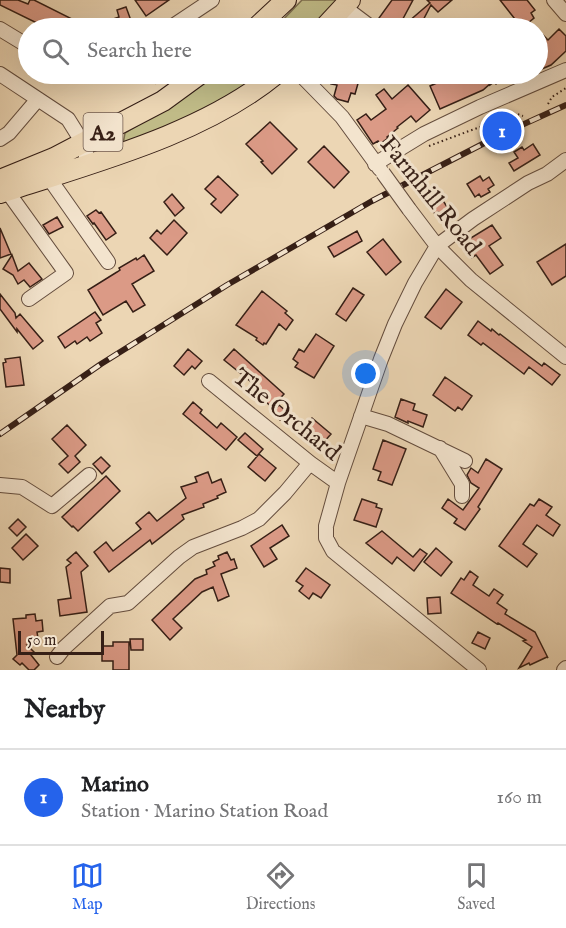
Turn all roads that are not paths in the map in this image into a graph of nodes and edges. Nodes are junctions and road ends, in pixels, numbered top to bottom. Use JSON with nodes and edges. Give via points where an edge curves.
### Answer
{"nodes":[{"id":1,"x":212,"y":0,"type":"edge"},
{"id":2,"x":286,"y":0,"type":"edge"},
{"id":3,"x":554,"y":0,"type":"edge"},
{"id":4,"x":347,"y":3,"type":"edge"},
{"id":5,"x":566,"y":14,"type":"edge"},
{"id":6,"x":185,"y":18,"type":"edge"},
{"id":7,"x":270,"y":18,"type":"edge"},
{"id":8,"x":333,"y":18,"type":"edge"},
{"id":9,"x":362,"y":18,"type":"edge"},
{"id":10,"x":0,"y":29,"type":"edge"},
{"id":11,"x":18,"y":40,"type":"edge"},
{"id":12,"x":566,"y":70,"type":"edge"},
{"id":13,"x":0,"y":74,"type":"edge"},
{"id":14,"x":548,"y":78,"type":"edge"},
{"id":15,"x":186,"y":84,"type":"edge"},
{"id":16,"x":264,"y":84,"type":"edge"},
{"id":17,"x":310,"y":84,"type":"edge"},
{"id":18,"x":533,"y":84,"type":"edge"},
{"id":19,"x":38,"y":99,"type":"junction"},
{"id":20,"x":0,"y":138,"type":"edge"},
{"id":21,"x":84,"y":154,"type":"junction"},
{"id":22,"x":566,"y":160,"type":"edge"},
{"id":23,"x":379,"y":168,"type":"junction"},
{"id":24,"x":49,"y":178,"type":"junction"},
{"id":25,"x":2,"y":188,"type":"edge"},
{"id":26,"x":437,"y":246,"type":"junction"},
{"id":27,"x":108,"y":262,"type":"dead end"},
{"id":28,"x":29,"y":299,"type":"dead end"},
{"id":29,"x":566,"y":357,"type":"edge"},
{"id":30,"x":209,"y":381,"type":"dead end"},
{"id":31,"x":361,"y":416,"type":"junction"},
{"id":32,"x":440,"y":448,"type":"junction"},
{"id":33,"x":465,"y":461,"type":"dead end"},
{"id":34,"x":310,"y":463,"type":"junction"},
{"id":35,"x":89,"y":475,"type":"dead end"},
{"id":36,"x":338,"y":483,"type":"junction"},
{"id":37,"x":0,"y":485,"type":"edge"},
{"id":38,"x":462,"y":496,"type":"dead end"},
{"id":39,"x":57,"y":657,"type":"dead end"},
{"id":40,"x":479,"y":670,"type":"edge"}],
"edges":[{"from":1,"to":6,"type":"street"},
{"from":2,"to":7,"type":"highway"},
{"from":3,"to":5,"type":"street"},
{"from":4,"to":8,"type":"highway"},
{"from":4,"to":9,"type":"street"},
{"from":10,"to":11,"type":"street"},
{"from":12,"to":14,"type":"street"},
{"from":13,"to":19,"type":"street"},
{"from":15,"to":21,"type":"highway","number":"A2"},
{"from":16,"to":21,"type":"highway","number":"A2","via":[[174,133],[121,153]]},
{"from":17,"to":23,"type":"street","name":"Farmhill Road","via":[[342,117]]},
{"from":18,"to":23,"type":"street","via":[[424,134]]},
{"from":19,"to":20,"type":"street"},
{"from":19,"to":21,"type":"street","via":[[68,119]]},
{"from":21,"to":24,"type":"highway","number":"A2"},
{"from":21,"to":25,"type":"highway","number":"A2","via":[[54,158]]},
{"from":22,"to":26,"type":"street"},
{"from":23,"to":26,"type":"street","name":"Farmhill Road","bridge":true},
{"from":24,"to":25,"type":"highway","number":"A2"},
{"from":24,"to":27,"type":"street"},
{"from":25,"to":28,"type":"street","via":[[66,273]]},
{"from":26,"to":29,"type":"street","name":"Farmhill Road","via":[[471,280]]},
{"from":26,"to":31,"type":"street","via":[[395,324]]},
{"from":30,"to":34,"type":"street","name":"The Orchard"},
{"from":31,"to":32,"type":"street"},
{"from":31,"to":36,"type":"street"},
{"from":32,"to":33,"type":"street"},
{"from":32,"to":38,"type":"street","via":[[462,484]]},
{"from":34,"to":36,"type":"street","name":"The Orchard"},
{"from":34,"to":39,"type":"street","via":[[259,519],[179,557],[128,603],[110,606]]},
{"from":35,"to":37,"type":"street","via":[[52,506],[22,487]]},
{"from":36,"to":40,"type":"street","via":[[326,526],[326,538],[333,551]]}]}
